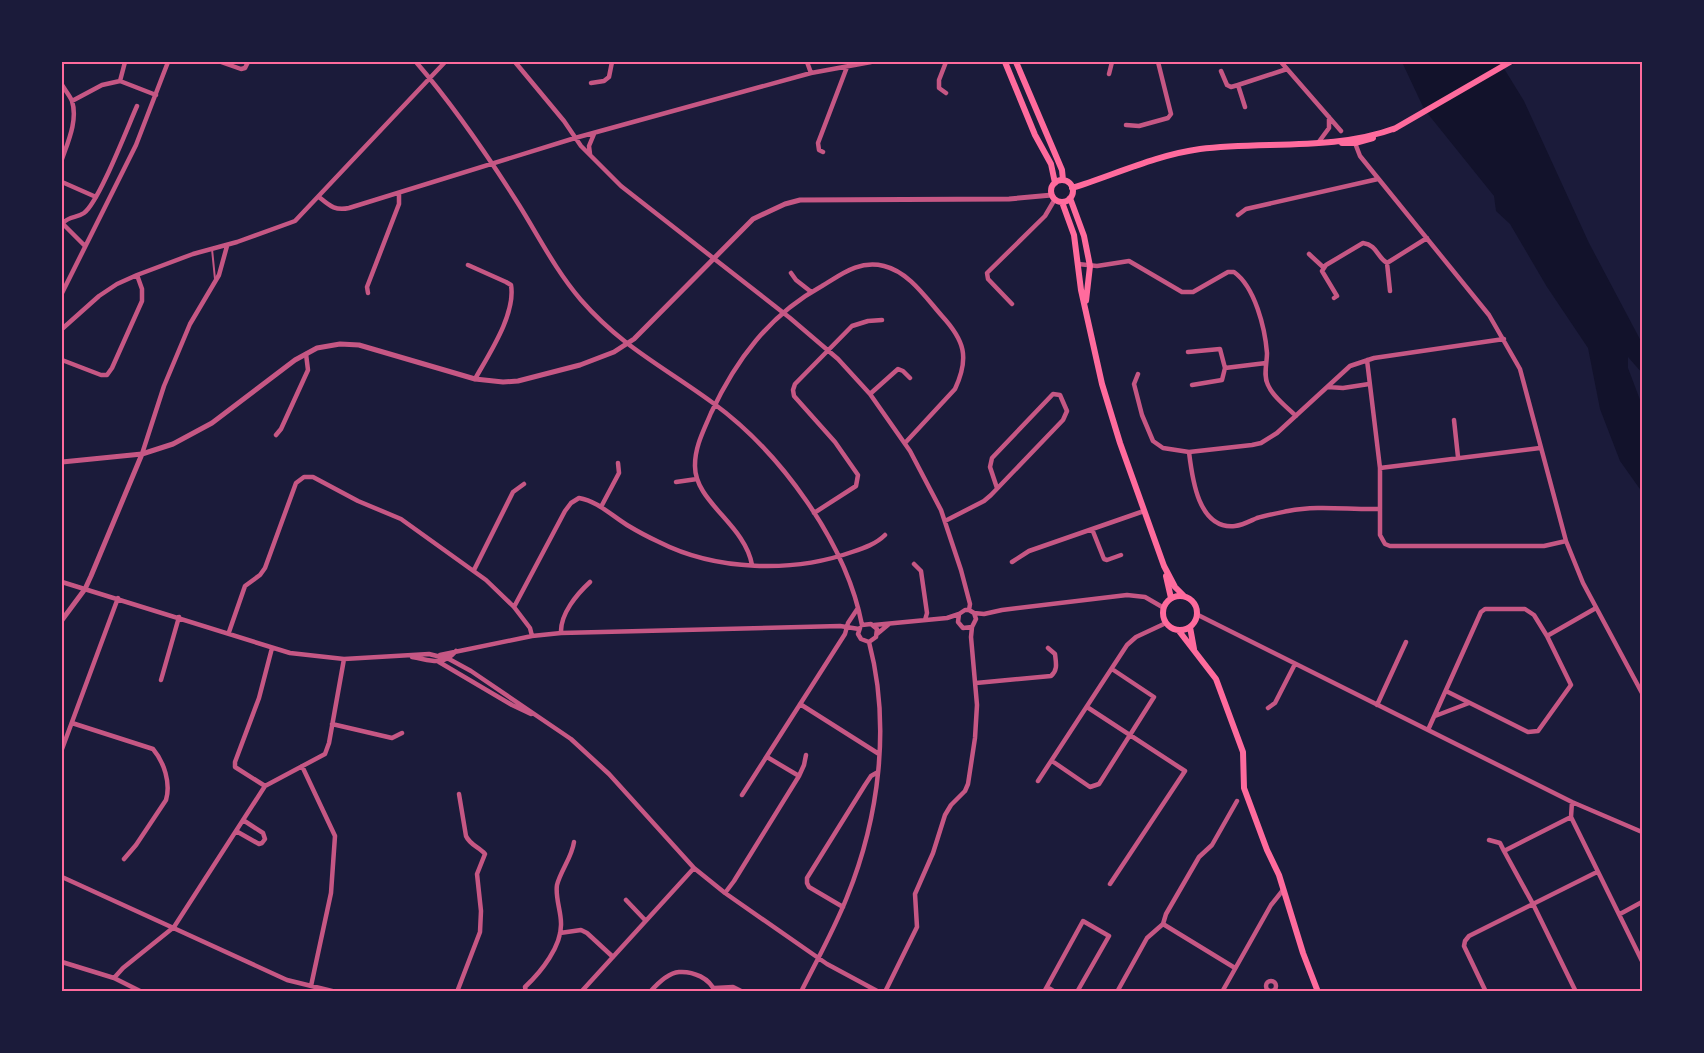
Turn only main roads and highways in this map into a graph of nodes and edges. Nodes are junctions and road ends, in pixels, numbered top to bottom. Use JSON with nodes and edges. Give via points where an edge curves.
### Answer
{"nodes":[{"id":1,"x":1005,"y":62,"type":"edge"},
{"id":2,"x":1016,"y":62,"type":"edge"},
{"id":3,"x":1510,"y":62,"type":"edge"},
{"id":4,"x":1396,"y":128,"type":"junction"},
{"id":5,"x":1330,"y":142,"type":"junction"},
{"id":6,"x":1063,"y":180,"type":"junction"},
{"id":7,"x":1055,"y":183,"type":"junction"},
{"id":8,"x":1072,"y":188,"type":"junction"},
{"id":9,"x":1056,"y":198,"type":"junction"},
{"id":10,"x":1070,"y":198,"type":"junction"},
{"id":11,"x":1086,"y":308,"type":"junction"},
{"id":12,"x":1164,"y":566,"type":"junction"},
{"id":13,"x":1184,"y":596,"type":"junction"},
{"id":14,"x":1171,"y":598,"type":"junction"},
{"id":15,"x":1190,"y":627,"type":"junction"},
{"id":16,"x":1179,"y":631,"type":"junction"},
{"id":17,"x":1195,"y":652,"type":"junction"},
{"id":18,"x":1318,"y":992,"type":"edge"}],
"edges":[{"from":1,"to":7,"type":"main road","via":[[1051,164]]},
{"from":2,"to":6,"type":"main road"},
{"from":3,"to":4,"type":"main road"},
{"from":4,"to":5,"type":"main road","via":[[1378,135]]},
{"from":4,"to":5,"type":"main road","via":[[1355,143]]},
{"from":5,"to":8,"type":"main road","via":[[1197,150]]},
{"from":6,"to":7,"type":"main road"},
{"from":6,"to":8,"type":"main road"},
{"from":7,"to":9,"type":"main road","via":[[1051,188]]},
{"from":8,"to":10,"type":"main road"},
{"from":9,"to":10,"type":"main road"},
{"from":9,"to":11,"type":"main road","via":[[1074,236]]},
{"from":10,"to":11,"type":"main road","via":[[1090,266]]},
{"from":11,"to":12,"type":"main road","via":[[1102,384]]},
{"from":12,"to":13,"type":"main road"},
{"from":12,"to":14,"type":"main road"},
{"from":13,"to":14,"type":"main road"},
{"from":13,"to":15,"type":"main road","via":[[1196,605],[1198,615]]},
{"from":14,"to":16,"type":"main road","via":[[1163,613],[1166,623]]},
{"from":15,"to":16,"type":"main road"},
{"from":15,"to":17,"type":"main road"},
{"from":16,"to":17,"type":"main road"},
{"from":17,"to":18,"type":"main road","via":[[1216,679],[1237,736],[1244,761],[1244,788]]}]}
